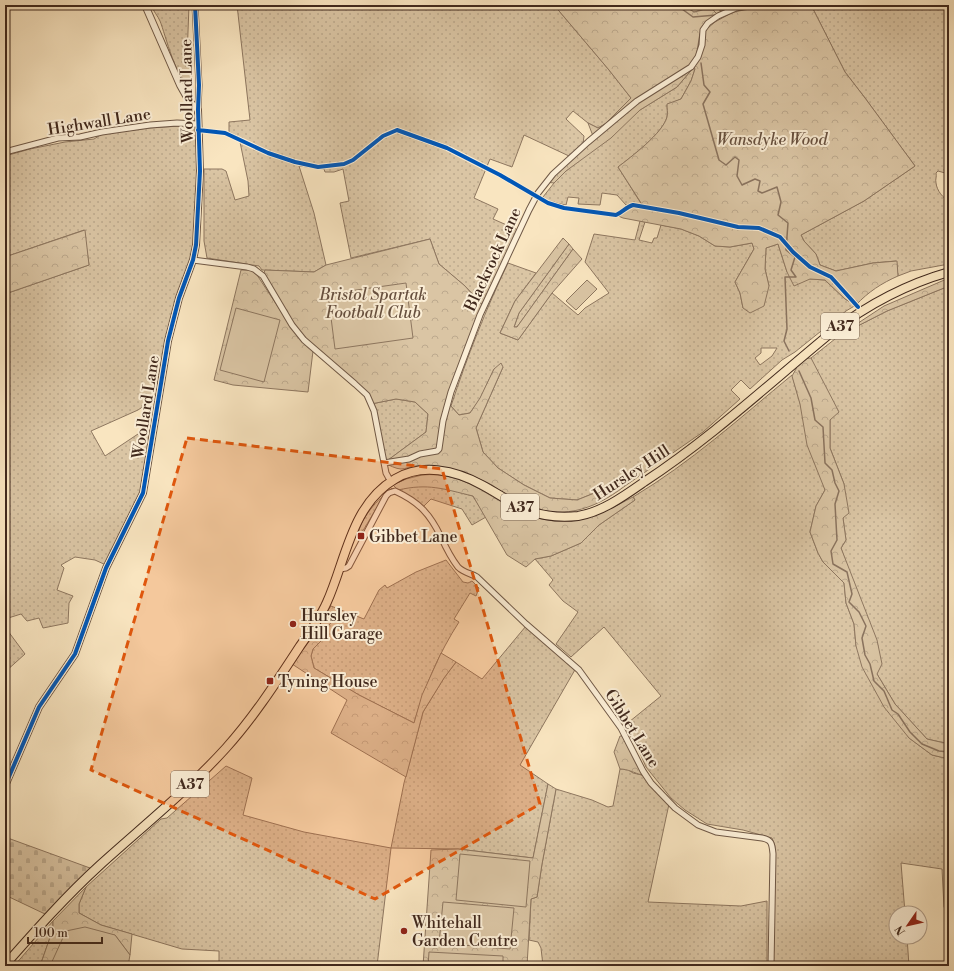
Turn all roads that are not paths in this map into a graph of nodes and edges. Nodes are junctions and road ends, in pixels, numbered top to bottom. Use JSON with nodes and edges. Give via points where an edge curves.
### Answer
{"nodes":[{"id":1,"x":146,"y":5,"type":"edge"},
{"id":2,"x":195,"y":5,"type":"edge"},
{"id":3,"x":751,"y":5,"type":"edge"},
{"id":4,"x":198,"y":110,"type":"junction"},
{"id":5,"x":198,"y":124,"type":"junction"},
{"id":6,"x":5,"y":152,"type":"edge"},
{"id":7,"x":193,"y":260,"type":"junction"},
{"id":8,"x":949,"y":272,"type":"edge"},
{"id":9,"x":384,"y":463,"type":"junction"},
{"id":10,"x":391,"y":482,"type":"junction"},
{"id":11,"x":340,"y":569,"type":"junction"},
{"id":12,"x":5,"y":786,"type":"edge"},
{"id":13,"x":5,"y":965,"type":"edge"},
{"id":14,"x":771,"y":966,"type":"edge"}],
"edges":[{"from":1,"to":4,"type":"street","via":[[180,85],[189,101]]},
{"from":2,"to":4,"type":"street","name":"Woollard Lane"},
{"from":3,"to":9,"type":"street","name":"Blackrock Lane","via":[[736,8],[708,23],[703,30],[698,58],[691,67],[637,101],[553,174],[529,210],[480,315],[451,392],[439,449],[409,459]]},
{"from":4,"to":5,"type":"street","name":"Woollard Lane"},
{"from":5,"to":6,"type":"street","name":"Highwall Lane","via":[[150,125],[80,137],[58,138]]},
{"from":5,"to":7,"type":"street","name":"Woollard Lane","via":[[200,171],[198,223]]},
{"from":7,"to":9,"type":"street","via":[[247,267],[262,276],[304,340],[367,395],[374,412]]},
{"from":7,"to":12,"type":"street","name":"Woollard Lane","via":[[179,298],[168,341],[143,493],[106,568],[74,654],[39,707]]},
{"from":8,"to":10,"type":"highway","name":"Hursley Hill","number":"A37","via":[[919,282],[870,306],[841,325],[691,449],[634,489],[593,512],[567,517],[537,513],[518,506],[476,482],[444,471],[415,471]]},
{"from":9,"to":10,"type":"street","via":[[387,477]]},
{"from":10,"to":11,"type":"highway","name":"Hursley Hill","number":"A37","via":[[375,495],[362,514],[352,533]]},
{"from":11,"to":13,"type":"highway","number":"A37","via":[[327,604],[311,631],[261,704],[225,749],[82,883]]},
{"from":11,"to":14,"type":"street","name":"Gibbet Lane","via":[[349,566],[389,493],[395,490],[401,493],[427,513],[458,567],[477,577],[579,670],[621,728],[652,783],[675,808],[698,825],[716,832],[768,840],[772,854]]}]}
